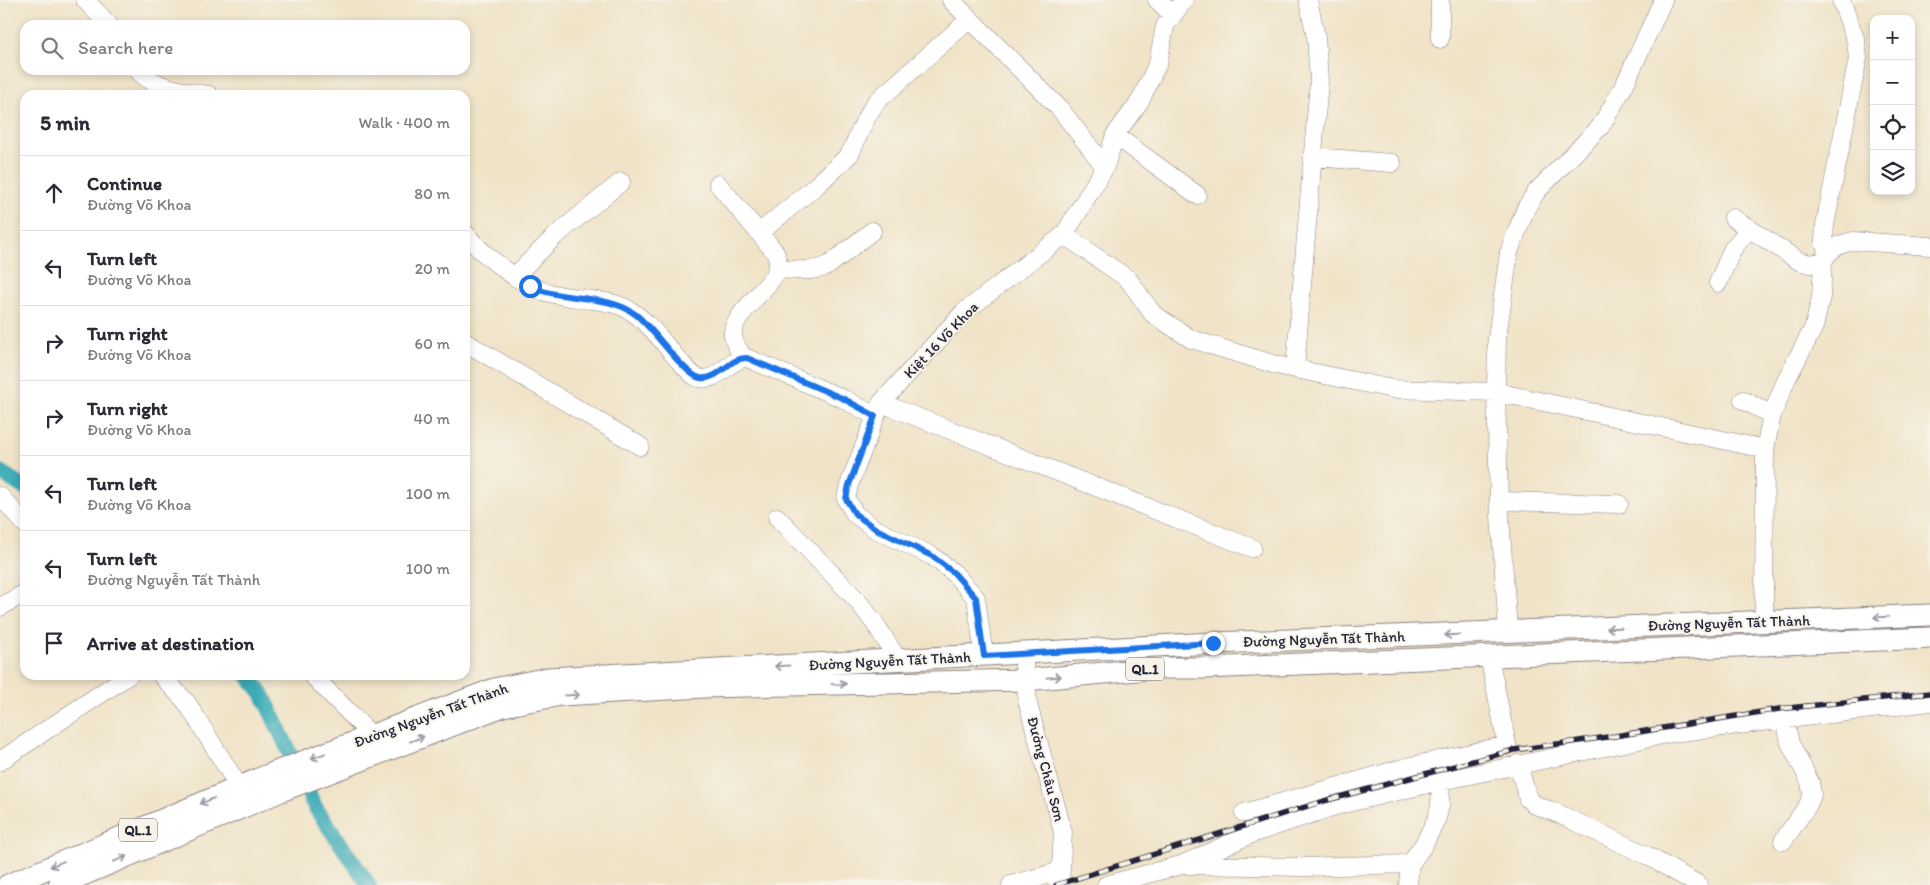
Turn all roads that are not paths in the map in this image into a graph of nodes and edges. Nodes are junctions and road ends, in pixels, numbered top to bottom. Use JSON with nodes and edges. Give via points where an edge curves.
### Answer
{"nodes":[{"id":1,"x":85,"y":0,"type":"edge"},
{"id":2,"x":951,"y":0,"type":"edge"},
{"id":3,"x":1157,"y":0,"type":"edge"},
{"id":4,"x":1184,"y":0,"type":"edge"},
{"id":5,"x":1308,"y":0,"type":"edge"},
{"id":6,"x":1440,"y":0,"type":"edge"},
{"id":7,"x":1663,"y":0,"type":"edge"},
{"id":8,"x":1841,"y":0,"type":"edge"},
{"id":9,"x":1173,"y":15,"type":"junction"},
{"id":10,"x":104,"y":20,"type":"edge"},
{"id":11,"x":964,"y":25,"type":"junction"},
{"id":12,"x":1440,"y":39,"type":"dead end"},
{"id":13,"x":143,"y":75,"type":"edge"},
{"id":14,"x":179,"y":90,"type":"edge"},
{"id":15,"x":1115,"y":135,"type":"junction"},
{"id":16,"x":1314,"y":157,"type":"junction"},
{"id":17,"x":1392,"y":163,"type":"dead end"},
{"id":18,"x":1104,"y":168,"type":"junction"},
{"id":19,"x":621,"y":182,"type":"dead end"},
{"id":20,"x":718,"y":184,"type":"dead end"},
{"id":21,"x":1197,"y":195,"type":"dead end"},
{"id":22,"x":872,"y":231,"type":"dead end"},
{"id":23,"x":759,"y":233,"type":"junction"},
{"id":24,"x":1064,"y":235,"type":"junction"},
{"id":25,"x":470,"y":238,"type":"edge"},
{"id":26,"x":1930,"y":246,"type":"edge"},
{"id":27,"x":1825,"y":257,"type":"junction"},
{"id":28,"x":777,"y":269,"type":"junction"},
{"id":29,"x":515,"y":276,"type":"junction"},
{"id":30,"x":1718,"y":283,"type":"dead end"},
{"id":31,"x":470,"y":345,"type":"edge"},
{"id":32,"x":743,"y":358,"type":"junction"},
{"id":33,"x":1295,"y":369,"type":"junction"},
{"id":34,"x":1496,"y":392,"type":"junction"},
{"id":35,"x":1744,"y":400,"type":"dead end"},
{"id":36,"x":878,"y":410,"type":"junction"},
{"id":37,"x":1772,"y":415,"type":"junction"},
{"id":38,"x":640,"y":446,"type":"dead end"},
{"id":39,"x":1765,"y":449,"type":"junction"},
{"id":40,"x":0,"y":496,"type":"edge"},
{"id":41,"x":1499,"y":501,"type":"junction"},
{"id":42,"x":1619,"y":504,"type":"dead end"},
{"id":43,"x":777,"y":517,"type":"dead end"},
{"id":44,"x":20,"y":518,"type":"edge"},
{"id":45,"x":1252,"y":548,"type":"dead end"},
{"id":46,"x":20,"y":596,"type":"edge"},
{"id":47,"x":0,"y":606,"type":"edge"},
{"id":48,"x":1930,"y":615,"type":"edge"},
{"id":49,"x":1764,"y":622,"type":"junction"},
{"id":50,"x":1508,"y":632,"type":"junction"},
{"id":51,"x":1930,"y":638,"type":"edge"},
{"id":52,"x":1023,"y":654,"type":"junction"},
{"id":53,"x":984,"y":656,"type":"junction"},
{"id":54,"x":1489,"y":656,"type":"junction"},
{"id":55,"x":898,"y":660,"type":"junction"},
{"id":56,"x":121,"y":680,"type":"edge"},
{"id":57,"x":166,"y":680,"type":"edge"},
{"id":58,"x":316,"y":680,"type":"edge"},
{"id":59,"x":1025,"y":680,"type":"junction"},
{"id":60,"x":1930,"y":702,"type":"edge"},
{"id":61,"x":1785,"y":719,"type":"junction"},
{"id":62,"x":369,"y":744,"type":"junction"},
{"id":63,"x":0,"y":760,"type":"edge"},
{"id":64,"x":1518,"y":764,"type":"junction"},
{"id":65,"x":1441,"y":781,"type":"junction"},
{"id":66,"x":239,"y":787,"type":"junction"},
{"id":67,"x":1244,"y":813,"type":"dead end"},
{"id":68,"x":1783,"y":841,"type":"dead end"},
{"id":69,"x":1410,"y":864,"type":"junction"},
{"id":70,"x":1182,"y":865,"type":"junction"},
{"id":71,"x":1060,"y":878,"type":"edge"},
{"id":72,"x":8,"y":885,"type":"edge"},
{"id":73,"x":59,"y":885,"type":"edge"},
{"id":74,"x":1011,"y":885,"type":"edge"},
{"id":75,"x":1106,"y":885,"type":"edge"},
{"id":76,"x":1408,"y":885,"type":"edge"},
{"id":77,"x":1699,"y":885,"type":"edge"}],
"edges":[{"from":1,"to":10,"type":"street"},
{"from":2,"to":11,"type":"street"},
{"from":3,"to":9,"type":"street"},
{"from":4,"to":9,"type":"street"},
{"from":5,"to":16,"type":"street","via":[[1319,66]]},
{"from":6,"to":12,"type":"street"},
{"from":7,"to":34,"type":"street","via":[[1624,86],[1601,126],[1537,191],[1516,229],[1500,302]]},
{"from":8,"to":27,"type":"street","via":[[1856,41],[1858,58],[1826,216]]},
{"from":9,"to":15,"type":"street","via":[[1165,26],[1158,63],[1140,101]]},
{"from":11,"to":18,"type":"street","via":[[1060,109]]},
{"from":11,"to":23,"type":"street","via":[[870,109],[850,154],[817,186]]},
{"from":13,"to":14,"type":"street"},
{"from":15,"to":18,"type":"street"},
{"from":15,"to":21,"type":"street"},
{"from":16,"to":17,"type":"street"},
{"from":16,"to":33,"type":"street"},
{"from":18,"to":24,"type":"street"},
{"from":19,"to":29,"type":"street","via":[[555,236]]},
{"from":20,"to":23,"type":"street"},
{"from":22,"to":28,"type":"street","via":[[829,265],[813,270]]},
{"from":23,"to":28,"type":"street","via":[[775,252]]},
{"from":24,"to":33,"type":"street","via":[[1128,280],[1153,314],[1191,339]]},
{"from":24,"to":36,"type":"street","name":"Kiệt 16 Võ Khoa","via":[[964,312]]},
{"from":25,"to":29,"type":"street"},
{"from":26,"to":27,"type":"street","via":[[1853,242],[1837,246]]},
{"from":27,"to":30,"type":"street","via":[[1810,264],[1799,261],[1740,223],[1742,238],[1733,248]]},
{"from":27,"to":37,"type":"street","via":[[1814,327]]},
{"from":28,"to":32,"type":"street","via":[[743,312],[733,331]]},
{"from":29,"to":32,"type":"street","via":[[538,290],[627,309],[647,324],[697,377],[716,375]]},
{"from":31,"to":38,"type":"street"},
{"from":32,"to":36,"type":"street","via":[[756,360],[844,399]]},
{"from":33,"to":34,"type":"street","via":[[1393,389]]},
{"from":34,"to":39,"type":"street"},
{"from":34,"to":41,"type":"street"},
{"from":35,"to":37,"type":"street"},
{"from":36,"to":45,"type":"street"},
{"from":36,"to":53,"type":"street","via":[[846,499],[855,514],[876,529],[932,556],[954,573],[976,598]]},
{"from":37,"to":39,"type":"street"},
{"from":39,"to":49,"type":"street"},
{"from":40,"to":44,"type":"street"},
{"from":41,"to":42,"type":"street"},
{"from":41,"to":50,"type":"street"},
{"from":43,"to":55,"type":"street","via":[[857,600]]},
{"from":46,"to":47,"type":"street"},
{"from":48,"to":49,"type":"main road","name":"Đường Nguyễn Tất Thành","number":"QL.1","one_way":true},
{"from":49,"to":50,"type":"main road","name":"Đường Nguyễn Tất Thành","number":"QL.1","one_way":true},
{"from":50,"to":52,"type":"main road","name":"Đường Nguyễn Tất Thành","number":"QL.1","one_way":true},
{"from":51,"to":54,"type":"main road","name":"Đường Nguyễn Tất Thành","number":"QL.1"},
{"from":52,"to":53,"type":"main road","name":"Đường Nguyễn Tất Thành","number":"QL.1"},
{"from":52,"to":59,"type":"street","name":"Đường Châu Sơn"},
{"from":53,"to":55,"type":"main road","name":"Đường Nguyễn Tất Thành","number":"QL.1"},
{"from":59,"to":54,"type":"main road","name":"Đường Nguyễn Tất Thành","number":"QL.1","one_way":true,"via":[[1160,668]]},
{"from":54,"to":67,"type":"street","via":[[1506,745],[1407,767]]},
{"from":55,"to":62,"type":"main road","name":"Đường Nguyễn Tất Thành","number":"QL.1","one_way":true,"via":[[548,678],[494,689]]},
{"from":56,"to":63,"type":"street"},
{"from":57,"to":66,"type":"street","via":[[187,703]]},
{"from":58,"to":62,"type":"street"},
{"from":62,"to":59,"type":"main road","name":"Đường Nguyễn Tất Thành","number":"QL.1","one_way":true,"via":[[503,706],[561,695],[704,687]]},
{"from":59,"to":71,"type":"street","name":"Đường Châu Sơn","via":[[1028,704],[1063,832]]},
{"from":60,"to":61,"type":"street"},
{"from":61,"to":64,"type":"street","via":[[1672,733]]},
{"from":61,"to":68,"type":"street","via":[[1790,743],[1810,782],[1812,795]]},
{"from":62,"to":66,"type":"main road","name":"Đường Nguyễn Tất Thành","number":"QL.1","one_way":true},
{"from":73,"to":62,"type":"main road","name":"Đường Nguyễn Tất Thành","number":"QL.1","one_way":true,"via":[[281,791]]},
{"from":64,"to":65,"type":"street"},
{"from":64,"to":77,"type":"street","via":[[1528,799],[1535,805],[1646,855]]},
{"from":65,"to":69,"type":"street","via":[[1437,818]]},
{"from":65,"to":70,"type":"street","via":[[1335,806],[1254,833]]},
{"from":66,"to":72,"type":"main road","name":"Đường Nguyễn Tất Thành","number":"QL.1","one_way":true},
{"from":69,"to":70,"type":"street"},
{"from":69,"to":76,"type":"street"},
{"from":70,"to":75,"type":"street"},
{"from":71,"to":74,"type":"street"}]}
